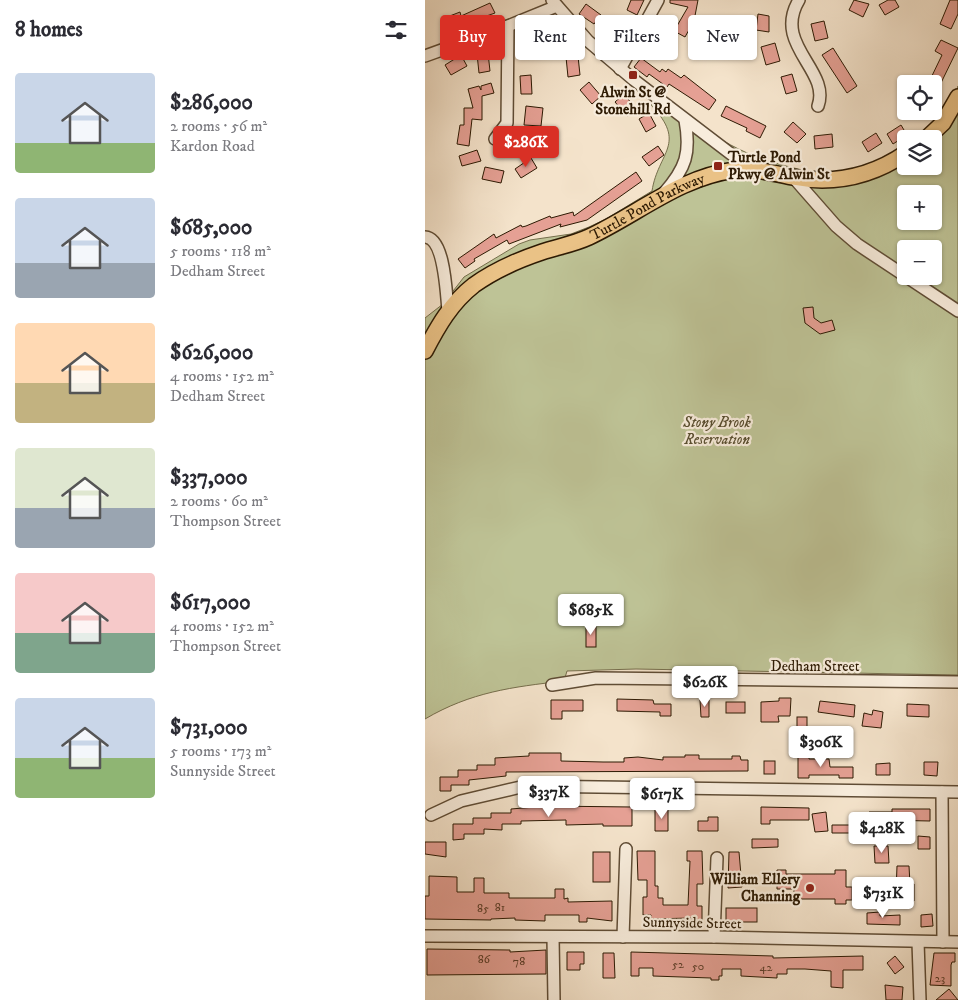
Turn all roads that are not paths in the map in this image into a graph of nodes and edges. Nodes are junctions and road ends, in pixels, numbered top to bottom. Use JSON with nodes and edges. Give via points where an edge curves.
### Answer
{"nodes":[{"id":1,"x":659,"y":0,"type":"edge"},
{"id":2,"x":799,"y":0,"type":"edge"},
{"id":3,"x":554,"y":3,"type":"edge"},
{"id":4,"x":509,"y":26,"type":"junction"},
{"id":5,"x":425,"y":56,"type":"edge"},
{"id":6,"x":620,"y":69,"type":"junction"},
{"id":7,"x":958,"y":97,"type":"edge"},
{"id":8,"x":819,"y":106,"type":"dead end"},
{"id":9,"x":685,"y":120,"type":"junction"},
{"id":10,"x":935,"y":130,"type":"edge"},
{"id":11,"x":495,"y":140,"type":"dead end"},
{"id":12,"x":897,"y":158,"type":"edge"},
{"id":13,"x":760,"y":170,"type":"junction"},
{"id":14,"x":793,"y":177,"type":"junction"},
{"id":15,"x":661,"y":197,"type":"junction"},
{"id":16,"x":425,"y":237,"type":"edge"},
{"id":17,"x":448,"y":310,"type":"junction"},
{"id":18,"x":958,"y":311,"type":"edge"},
{"id":19,"x":425,"y":351,"type":"edge"},
{"id":20,"x":958,"y":682,"type":"edge"},
{"id":21,"x":552,"y":685,"type":"dead end"},
{"id":22,"x":942,"y":792,"type":"junction"},
{"id":23,"x":958,"y":792,"type":"edge"},
{"id":24,"x":431,"y":815,"type":"dead end"},
{"id":25,"x":626,"y":849,"type":"dead end"},
{"id":26,"x":717,"y":858,"type":"dead end"},
{"id":27,"x":425,"y":936,"type":"edge"},
{"id":28,"x":553,"y":937,"type":"junction"},
{"id":29,"x":623,"y":937,"type":"junction"},
{"id":30,"x":714,"y":937,"type":"junction"},
{"id":31,"x":918,"y":942,"type":"junction"},
{"id":32,"x":943,"y":942,"type":"junction"},
{"id":33,"x":958,"y":942,"type":"edge"},
{"id":34,"x":554,"y":1000,"type":"edge"},
{"id":35,"x":920,"y":1000,"type":"edge"}],
"edges":[{"from":1,"to":6,"type":"street"},
{"from":2,"to":8,"type":"street","via":[[792,19],[792,35],[820,86]]},
{"from":3,"to":4,"type":"street"},
{"from":3,"to":6,"type":"street","via":[[588,41]]},
{"from":4,"to":5,"type":"street"},
{"from":4,"to":11,"type":"street","via":[[507,123]]},
{"from":6,"to":9,"type":"street"},
{"from":7,"to":10,"type":"main road"},
{"from":9,"to":13,"type":"street","via":[[731,154]]},
{"from":9,"to":15,"type":"street","via":[[686,160]]},
{"from":12,"to":14,"type":"main road","name":"Turtle Pond Parkway","via":[[874,171],[847,179],[818,181]]},
{"from":13,"to":14,"type":"main road","name":"Turtle Pond Parkway"},
{"from":13,"to":15,"type":"main road","name":"Turtle Pond Parkway","via":[[715,174],[689,182]]},
{"from":14,"to":18,"type":"street","via":[[836,226],[857,244]]},
{"from":15,"to":17,"type":"main road","name":"Turtle Pond Parkway","via":[[618,224],[587,238],[493,272]]},
{"from":16,"to":17,"type":"street","via":[[437,243]]},
{"from":17,"to":19,"type":"main road","name":"Turtle Pond Parkway"},
{"from":20,"to":21,"type":"street","name":"Dedham Street","via":[[596,678]]},
{"from":22,"to":23,"type":"street"},
{"from":22,"to":24,"type":"street","via":[[525,786],[461,801]]},
{"from":22,"to":32,"type":"street"},
{"from":25,"to":29,"type":"street"},
{"from":26,"to":30,"type":"street"},
{"from":27,"to":28,"type":"street","name":"Sunnyside Street"},
{"from":28,"to":29,"type":"street","name":"Sunnyside Street"},
{"from":28,"to":34,"type":"street"},
{"from":29,"to":30,"type":"street","name":"Sunnyside Street"},
{"from":30,"to":31,"type":"street","name":"Sunnyside Street"},
{"from":31,"to":32,"type":"street","name":"Sunnyside Street"},
{"from":31,"to":35,"type":"street"},
{"from":32,"to":33,"type":"street","name":"Sunnyside Street"}]}
